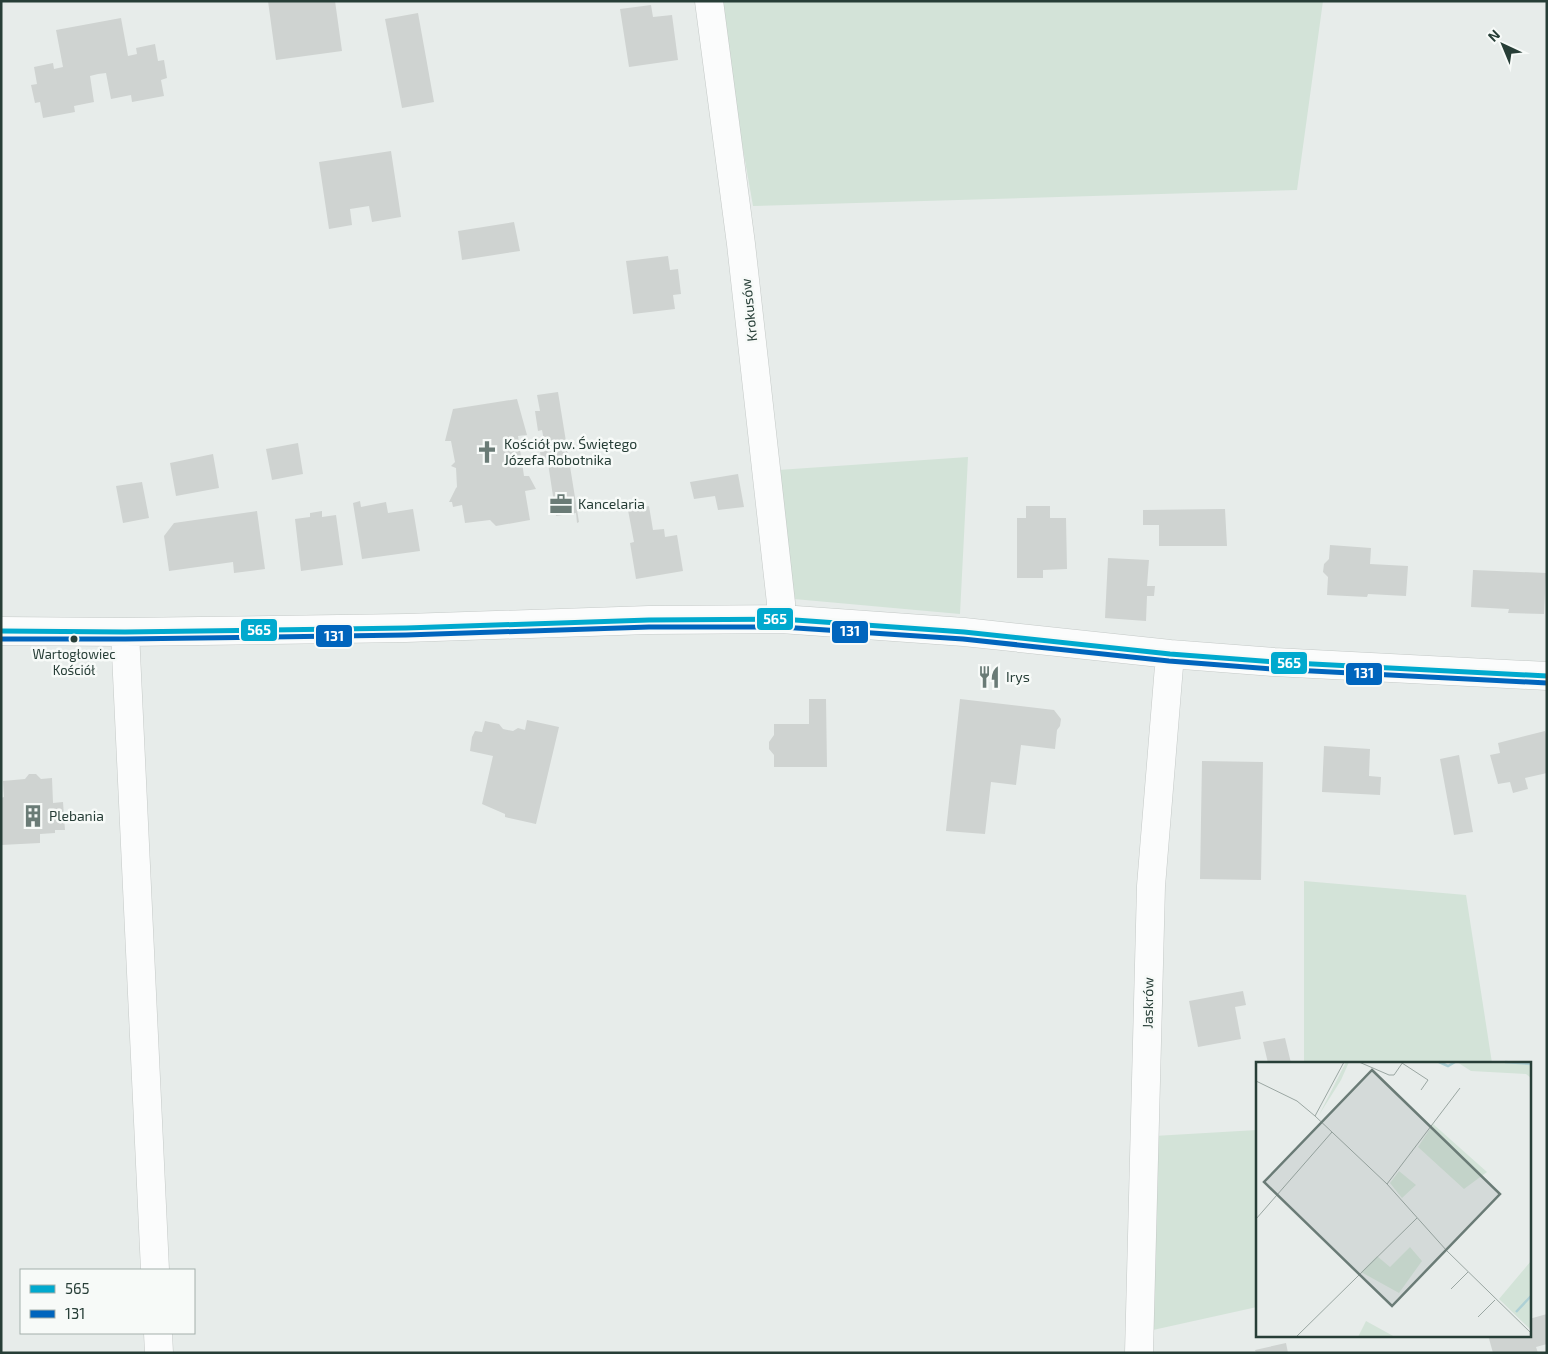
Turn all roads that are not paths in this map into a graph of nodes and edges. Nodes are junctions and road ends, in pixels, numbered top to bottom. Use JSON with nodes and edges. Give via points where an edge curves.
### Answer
{"nodes":[{"id":1,"x":709,"y":1,"type":"edge"},
{"id":2,"x":781,"y":619,"type":"junction"},
{"id":3,"x":1,"y":631,"type":"edge"},
{"id":4,"x":125,"y":632,"type":"junction"},
{"id":5,"x":1170,"y":654,"type":"junction"},
{"id":6,"x":1547,"y":676,"type":"edge"},
{"id":7,"x":155,"y":1269,"type":"edge"},
{"id":8,"x":158,"y":1334,"type":"edge"},
{"id":9,"x":159,"y":1353,"type":"edge"},
{"id":10,"x":1139,"y":1353,"type":"edge"}],
"edges":[{"from":1,"to":2,"type":"street","name":"Krokusów","via":[[741,244]]},
{"from":2,"to":4,"type":"street"},
{"from":2,"to":5,"type":"street","via":[[964,632]]},
{"from":3,"to":4,"type":"street"},
{"from":4,"to":7,"type":"street"},
{"from":5,"to":6,"type":"street"},
{"from":5,"to":10,"type":"street","name":"Jaskrów","via":[[1151,886]]},
{"from":8,"to":9,"type":"street"}]}
